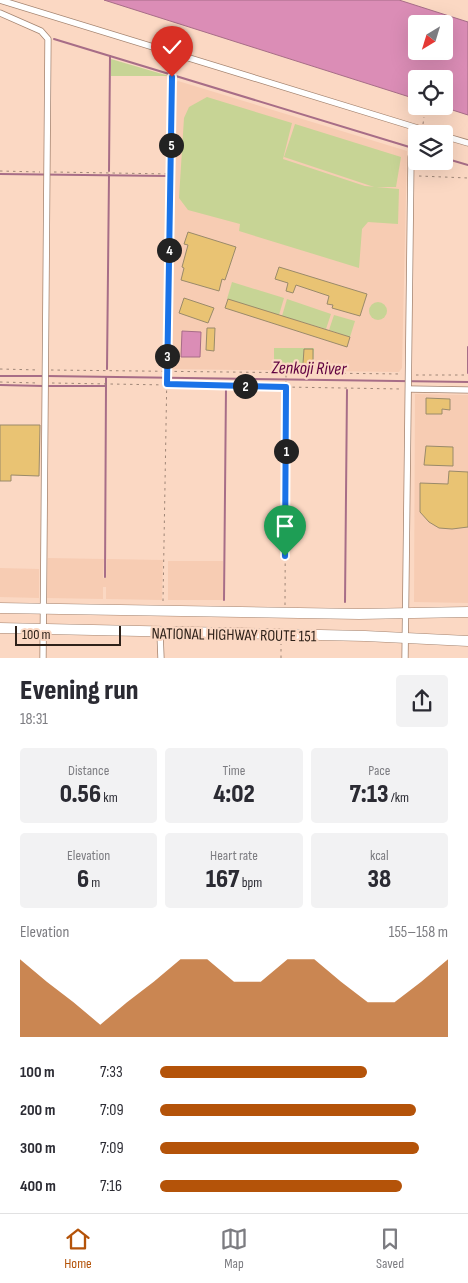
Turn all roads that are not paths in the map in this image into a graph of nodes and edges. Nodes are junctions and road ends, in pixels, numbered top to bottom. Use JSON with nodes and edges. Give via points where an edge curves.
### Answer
{"nodes":[{"id":1,"x":0,"y":0,"type":"edge"},
{"id":2,"x":0,"y":13,"type":"edge"},
{"id":3,"x":408,"y":125,"type":"edge"},
{"id":4,"x":453,"y":139,"type":"edge"},
{"id":5,"x":468,"y":143,"type":"edge"},
{"id":6,"x":410,"y":170,"type":"edge"},
{"id":7,"x":409,"y":387,"type":"junction"},
{"id":8,"x":468,"y":390,"type":"edge"},
{"id":9,"x":0,"y":608,"type":"edge"},
{"id":10,"x":43,"y":609,"type":"junction"},
{"id":11,"x":405,"y":612,"type":"junction"},
{"id":12,"x":468,"y":612,"type":"edge"},
{"id":13,"x":0,"y":629,"type":"edge"},
{"id":14,"x":43,"y":630,"type":"junction"},
{"id":15,"x":160,"y":633,"type":"junction"},
{"id":16,"x":405,"y":639,"type":"junction"},
{"id":17,"x":468,"y":641,"type":"edge"},
{"id":18,"x":42,"y":658,"type":"edge"},
{"id":19,"x":161,"y":658,"type":"edge"},
{"id":20,"x":405,"y":658,"type":"edge"}],
"edges":[{"from":1,"to":3,"type":"street"},
{"from":2,"to":10,"type":"street","via":[[48,36]]},
{"from":4,"to":5,"type":"street"},
{"from":6,"to":7,"type":"street"},
{"from":7,"to":8,"type":"street"},
{"from":7,"to":11,"type":"street"},
{"from":9,"to":10,"type":"highway","name":"NATIONAL HIGHWAY ROUTE 151"},
{"from":10,"to":11,"type":"highway","name":"NATIONAL HIGHWAY ROUTE 151"},
{"from":10,"to":14,"type":"street"},
{"from":11,"to":12,"type":"highway","name":"NATIONAL HIGHWAY ROUTE 151"},
{"from":11,"to":16,"type":"street"},
{"from":13,"to":14,"type":"highway","name":"NATIONAL HIGHWAY ROUTE 151"},
{"from":14,"to":15,"type":"highway","name":"NATIONAL HIGHWAY ROUTE 151"},
{"from":14,"to":18,"type":"street"},
{"from":15,"to":16,"type":"highway","name":"NATIONAL HIGHWAY ROUTE 151"},
{"from":15,"to":19,"type":"street"},
{"from":16,"to":17,"type":"highway","name":"NATIONAL HIGHWAY ROUTE 151"},
{"from":16,"to":20,"type":"street"}]}
